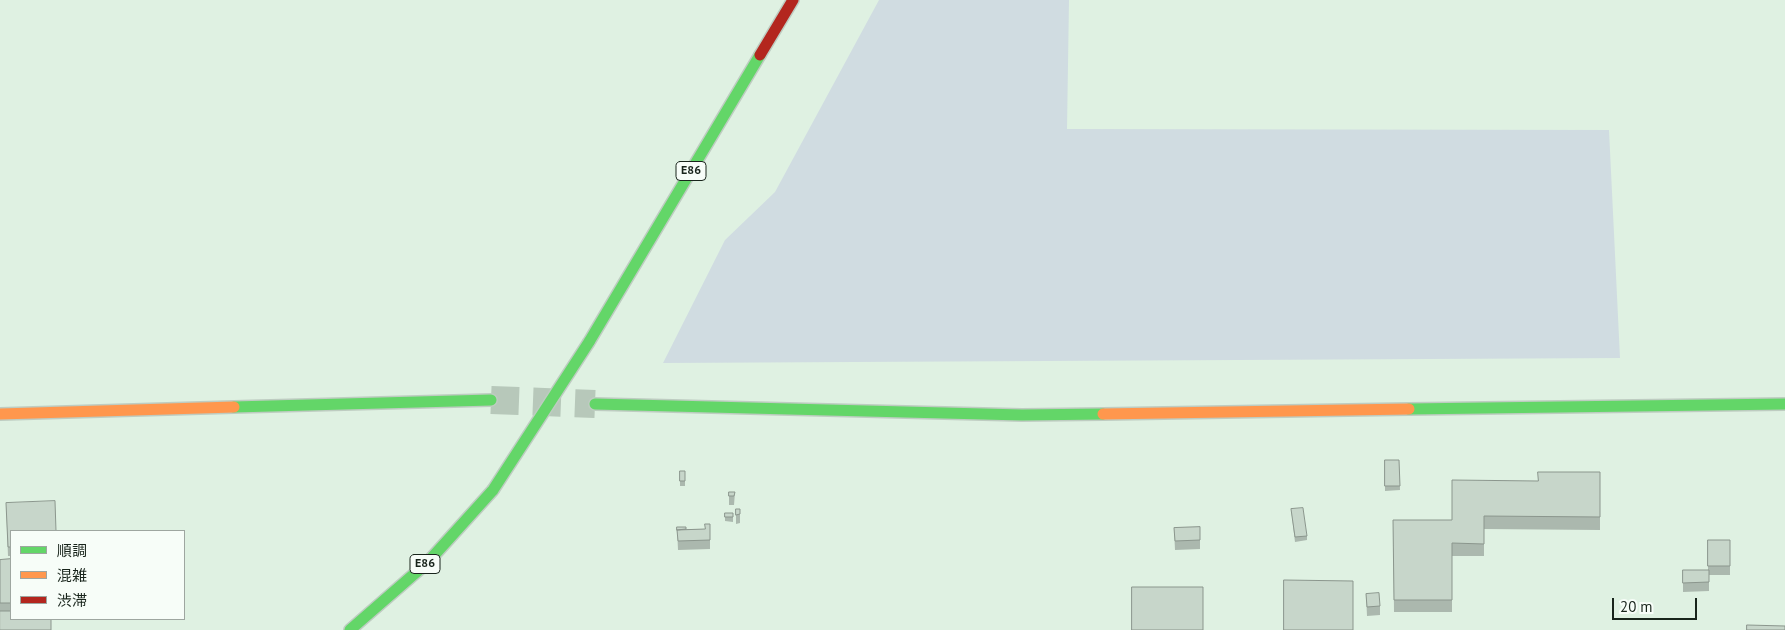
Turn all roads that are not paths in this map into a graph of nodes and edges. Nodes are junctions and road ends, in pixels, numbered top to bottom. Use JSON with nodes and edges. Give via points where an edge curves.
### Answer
{"nodes":[{"id":1,"x":793,"y":0,"type":"edge"},
{"id":2,"x":491,"y":400,"type":"tunnel mouth"},
{"id":3,"x":595,"y":404,"type":"tunnel mouth"},
{"id":4,"x":1785,"y":404,"type":"edge"},
{"id":5,"x":0,"y":414,"type":"edge"},
{"id":6,"x":350,"y":630,"type":"edge"}],
"edges":[{"from":1,"to":6,"type":"main road","number":"E86","bridge":true,"via":[[588,342],[493,490],[428,562]]},
{"from":2,"to":5,"type":"main road"},
{"from":3,"to":4,"type":"main road","via":[[1022,415]]}]}
